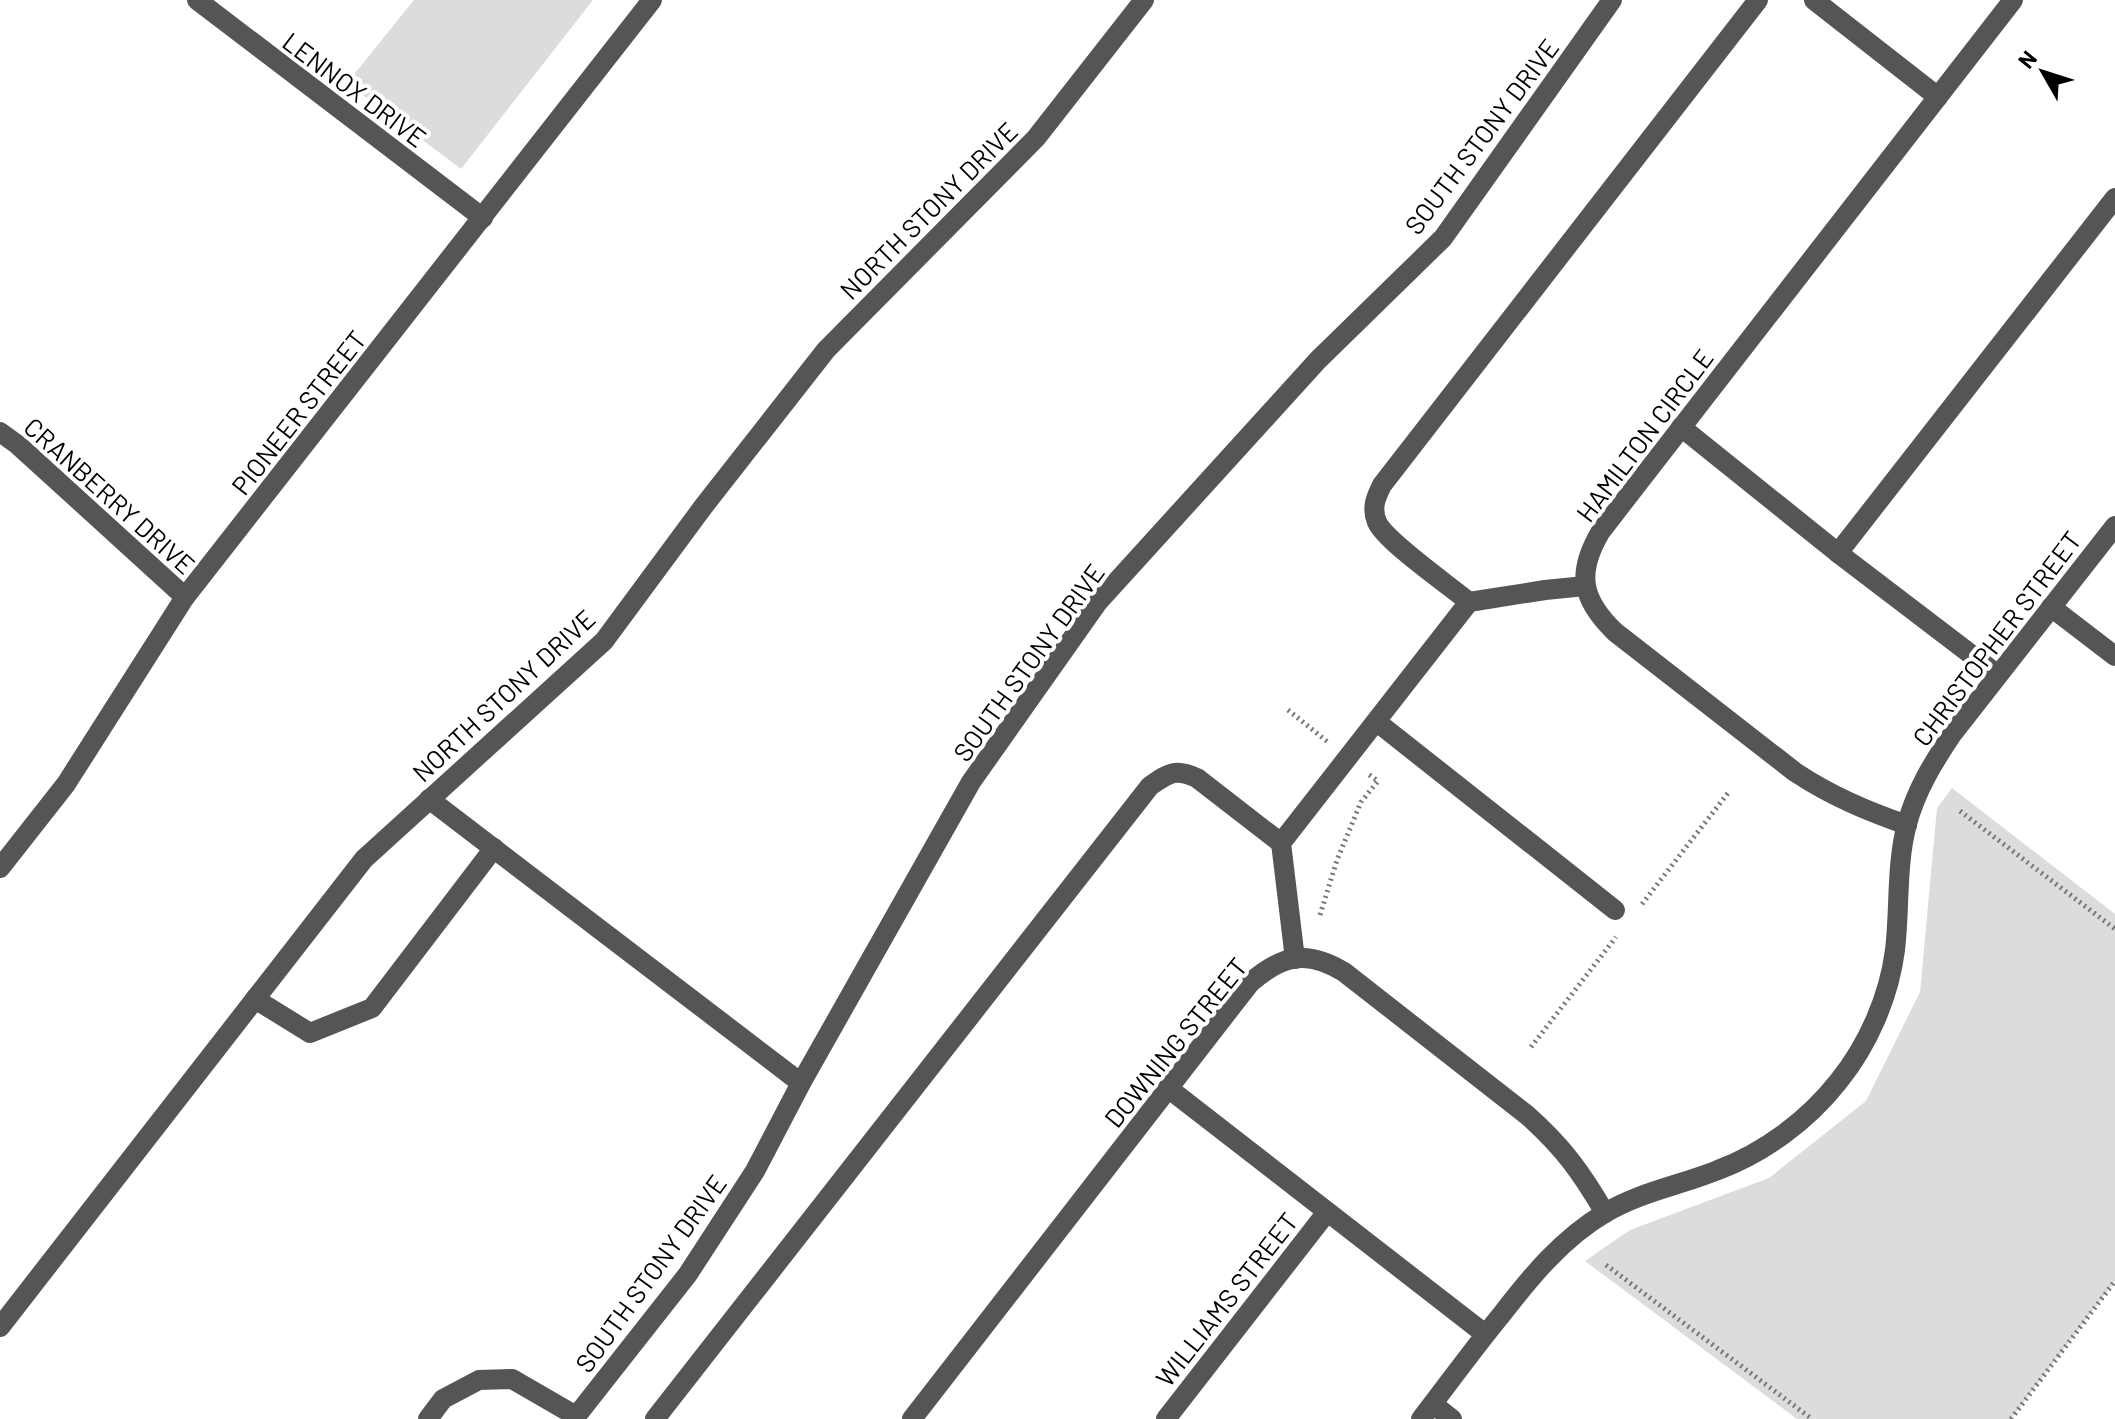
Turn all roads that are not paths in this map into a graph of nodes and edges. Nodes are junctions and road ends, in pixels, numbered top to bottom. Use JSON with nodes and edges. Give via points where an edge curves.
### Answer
{"nodes":[{"id":1,"x":197,"y":0,"type":"edge"},
{"id":2,"x":652,"y":0,"type":"edge"},
{"id":3,"x":1144,"y":0,"type":"edge"},
{"id":4,"x":1612,"y":0,"type":"edge"},
{"id":5,"x":1758,"y":0,"type":"edge"},
{"id":6,"x":1814,"y":0,"type":"edge"},
{"id":7,"x":2013,"y":0,"type":"edge"},
{"id":8,"x":1938,"y":97,"type":"junction"},
{"id":9,"x":2115,"y":198,"type":"edge"},
{"id":10,"x":483,"y":218,"type":"junction"},
{"id":11,"x":1681,"y":427,"type":"junction"},
{"id":12,"x":0,"y":432,"type":"edge"},
{"id":13,"x":2115,"y":526,"type":"edge"},
{"id":14,"x":1838,"y":553,"type":"junction"},
{"id":15,"x":1585,"y":586,"type":"junction"},
{"id":16,"x":185,"y":597,"type":"junction"},
{"id":17,"x":1469,"y":602,"type":"junction"},
{"id":18,"x":2051,"y":607,"type":"junction"},
{"id":19,"x":2115,"y":656,"type":"edge"},
{"id":20,"x":1998,"y":675,"type":"junction"},
{"id":21,"x":1377,"y":722,"type":"junction"},
{"id":22,"x":429,"y":799,"type":"junction"},
{"id":23,"x":1907,"y":825,"type":"junction"},
{"id":24,"x":1281,"y":843,"type":"junction"},
{"id":25,"x":494,"y":848,"type":"junction"},
{"id":26,"x":0,"y":868,"type":"edge"},
{"id":27,"x":1615,"y":910,"type":"dead end"},
{"id":28,"x":1295,"y":959,"type":"junction"},
{"id":29,"x":255,"y":999,"type":"junction"},
{"id":30,"x":801,"y":1083,"type":"junction"},
{"id":31,"x":1168,"y":1088,"type":"junction"},
{"id":32,"x":1327,"y":1212,"type":"junction"},
{"id":33,"x":1605,"y":1213,"type":"junction"},
{"id":34,"x":0,"y":1327,"type":"edge"},
{"id":35,"x":1485,"y":1334,"type":"junction"},
{"id":36,"x":1427,"y":1412,"type":"edge"},
{"id":37,"x":575,"y":1418,"type":"edge"},
{"id":38,"x":428,"y":1419,"type":"edge"},
{"id":39,"x":655,"y":1419,"type":"edge"},
{"id":40,"x":912,"y":1419,"type":"edge"},
{"id":41,"x":1166,"y":1419,"type":"edge"},
{"id":42,"x":1452,"y":1419,"type":"edge"}],
"edges":[{"from":1,"to":10,"type":"street","name":"LENNOX DRIVE"},
{"from":2,"to":10,"type":"street","name":"PIONEER STREET"},
{"from":3,"to":22,"type":"street","name":"NORTH STONY DRIVE","via":[[1036,138],[826,350],[604,641]]},
{"from":4,"to":30,"type":"street","name":"SOUTH STONY DRIVE","via":[[1443,238],[1318,360],[1098,602],[971,782]]},
{"from":5,"to":17,"type":"street","via":[[1382,485],[1374,504],[1382,529]]},
{"from":6,"to":8,"type":"street"},
{"from":7,"to":8,"type":"street","name":"HAMILTON CIRCLE"},
{"from":8,"to":11,"type":"street","name":"HAMILTON CIRCLE"},
{"from":9,"to":14,"type":"street"},
{"from":10,"to":16,"type":"street","name":"PIONEER STREET"},
{"from":11,"to":14,"type":"street"},
{"from":11,"to":15,"type":"street","name":"HAMILTON CIRCLE","via":[[1601,531],[1585,568]]},
{"from":12,"to":16,"type":"street","name":"CRANBERRY DRIVE"},
{"from":13,"to":18,"type":"street","name":"CHRISTOPHER STREET"},
{"from":14,"to":20,"type":"street"},
{"from":15,"to":17,"type":"street"},
{"from":15,"to":23,"type":"street","via":[[1600,617],[1615,632],[1795,772],[1845,802]]},
{"from":16,"to":26,"type":"street","name":"PIONEER STREET","via":[[66,784]]},
{"from":17,"to":21,"type":"street"},
{"from":18,"to":19,"type":"street"},
{"from":18,"to":20,"type":"street","name":"CHRISTOPHER STREET"},
{"from":20,"to":23,"type":"street","name":"CHRISTOPHER STREET","via":[[1933,763]]},
{"from":21,"to":24,"type":"street"},
{"from":21,"to":27,"type":"street"},
{"from":22,"to":25,"type":"street"},
{"from":22,"to":29,"type":"street","name":"NORTH STONY DRIVE","via":[[364,859]]},
{"from":23,"to":33,"type":"street","name":"CHRISTOPHER STREET","via":[[1888,984],[1860,1051],[1838,1082],[1812,1110],[1753,1154]]},
{"from":24,"to":28,"type":"street"},
{"from":24,"to":39,"type":"street","via":[[1182,771],[1166,774],[1150,786]]},
{"from":25,"to":29,"type":"street","via":[[372,1008],[310,1033]]},
{"from":25,"to":30,"type":"street"},
{"from":28,"to":31,"type":"street","name":"DOWNING STREET","via":[[1265,970],[1250,983]]},
{"from":28,"to":33,"type":"street","via":[[1315,958],[1344,972],[1527,1115],[1570,1158]]},
{"from":29,"to":34,"type":"street","name":"NORTH STONY DRIVE"},
{"from":30,"to":37,"type":"street","name":"SOUTH STONY DRIVE","via":[[755,1171],[688,1274]]},
{"from":31,"to":32,"type":"street"},
{"from":31,"to":40,"type":"street","name":"DOWNING STREET"},
{"from":32,"to":35,"type":"street"},
{"from":32,"to":41,"type":"street","name":"WILLIAMS STREET"},
{"from":33,"to":35,"type":"street","name":"CHRISTOPHER STREET","via":[[1552,1254]]},
{"from":35,"to":36,"type":"street","name":"CHRISTOPHER STREET"},
{"from":36,"to":42,"type":"street"},
{"from":37,"to":38,"type":"street","via":[[512,1379],[479,1380],[443,1399]]}]}
